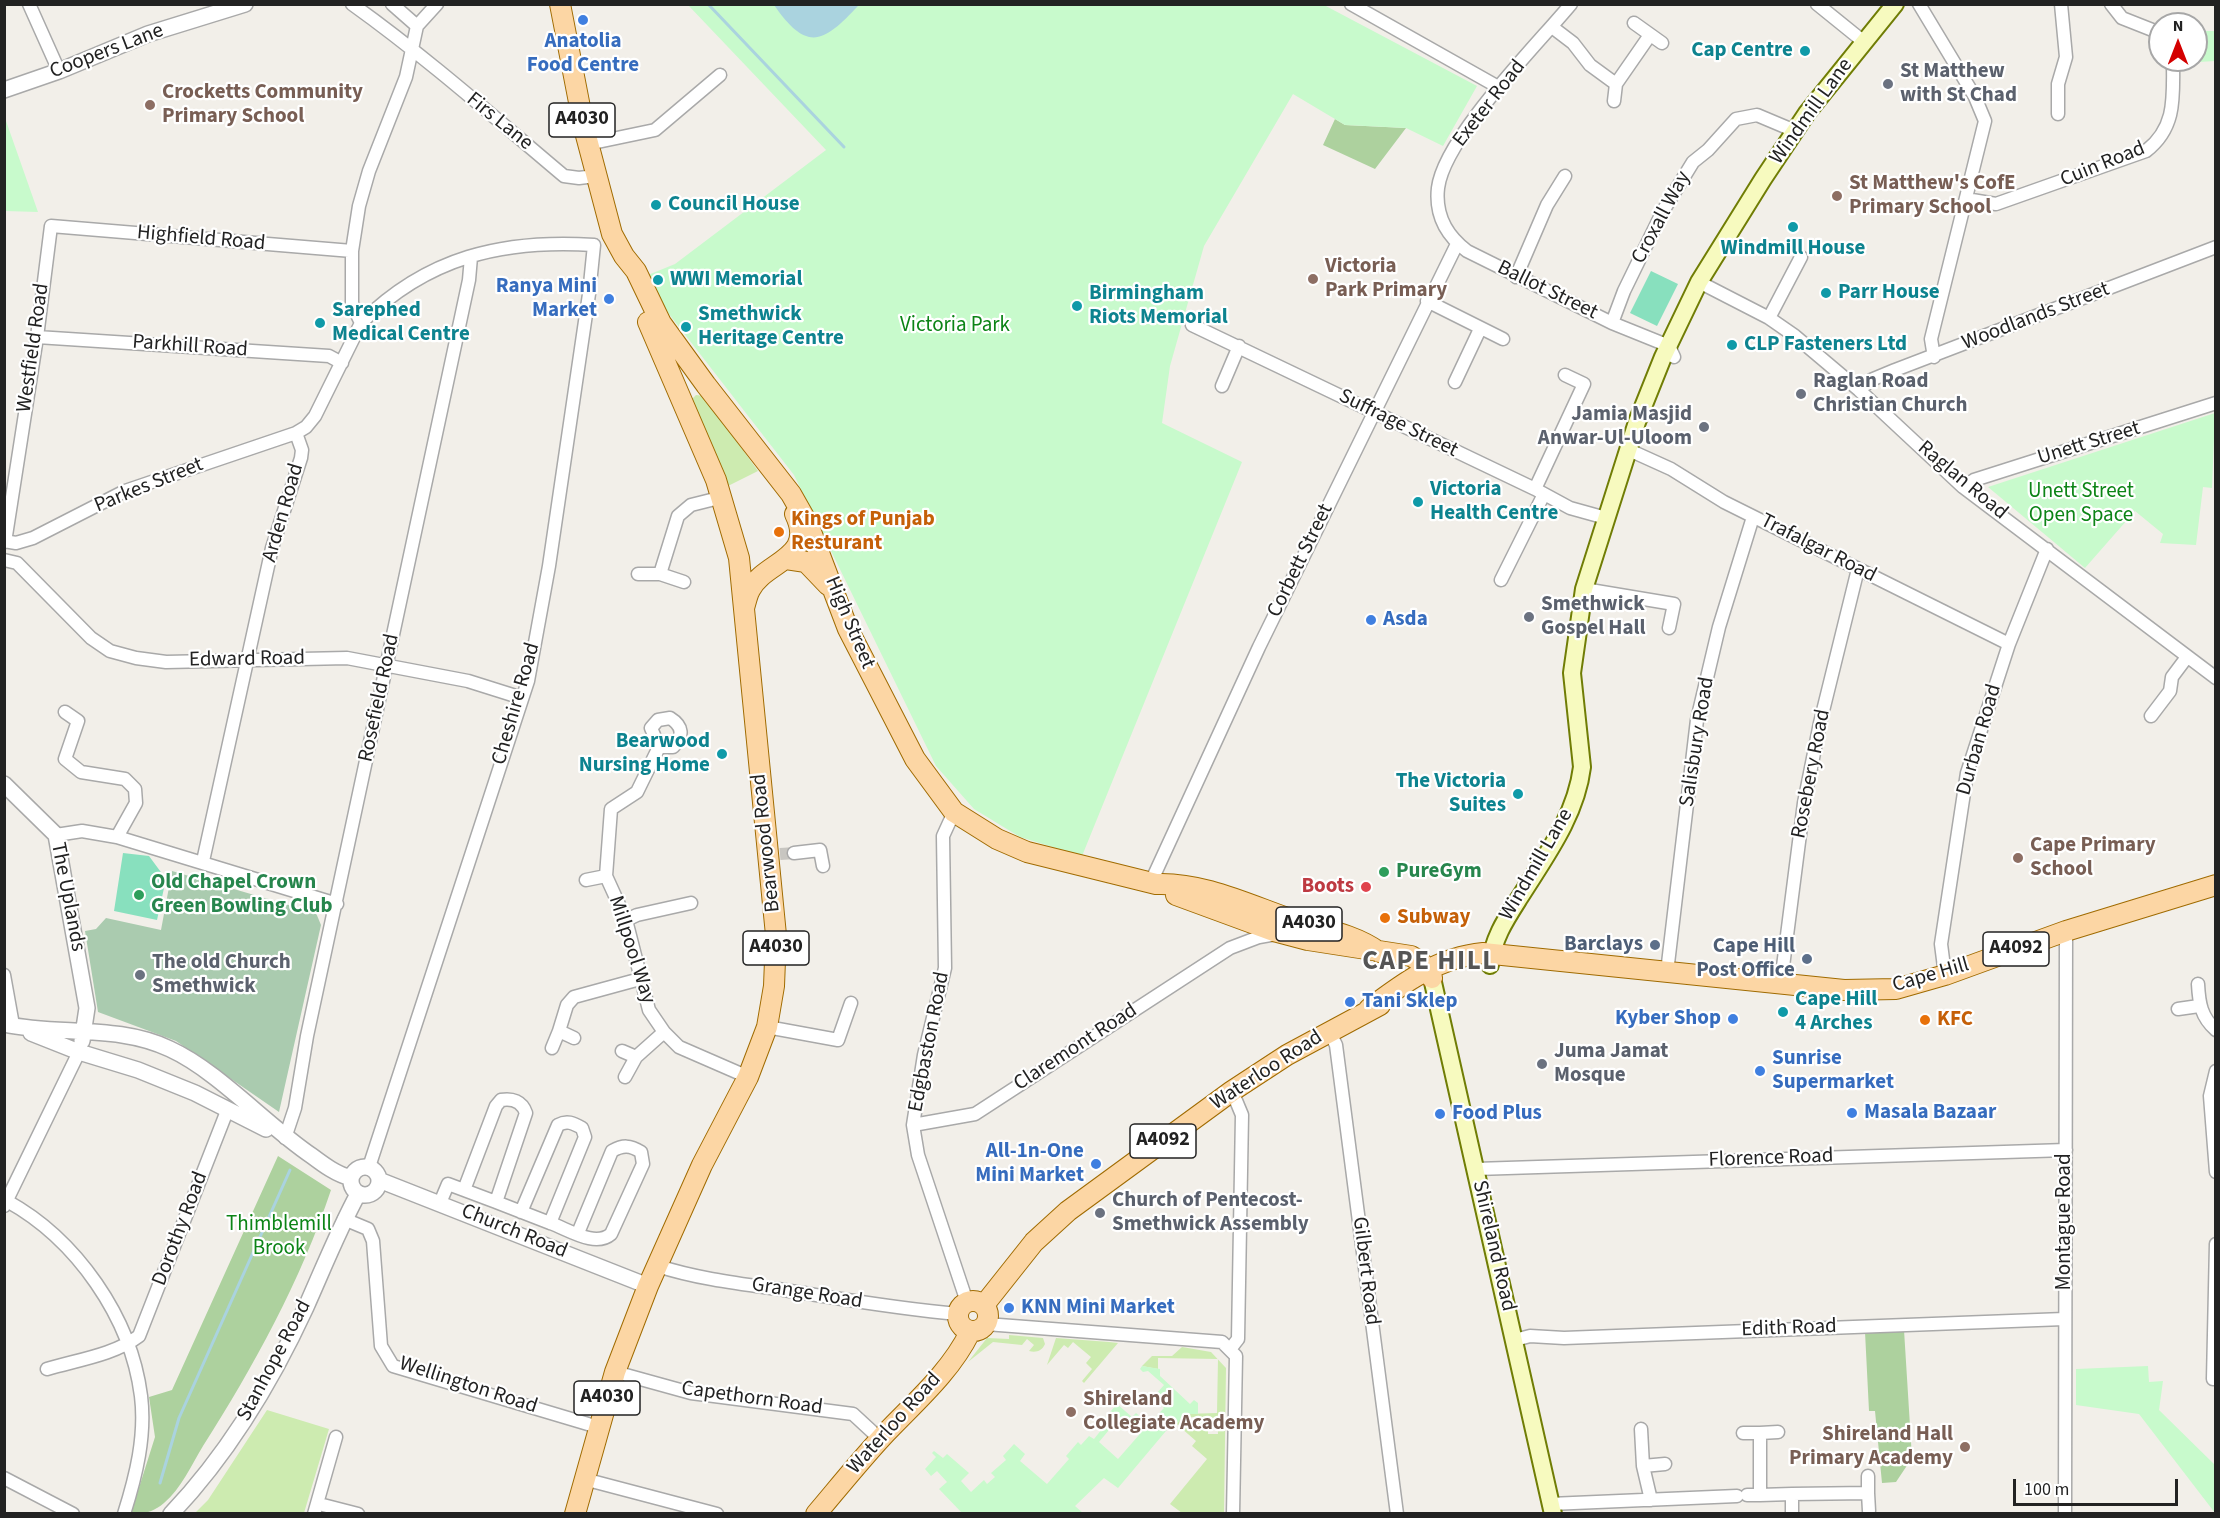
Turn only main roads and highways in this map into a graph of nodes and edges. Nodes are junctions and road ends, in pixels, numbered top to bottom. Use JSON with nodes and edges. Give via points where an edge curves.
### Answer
{"nodes":[{"id":1,"x":560,"y":4,"type":"edge"},
{"id":2,"x":1895,"y":4,"type":"edge"},
{"id":3,"x":1703,"y":285,"type":"junction"},
{"id":4,"x":1672,"y":351,"type":"junction"},
{"id":5,"x":674,"y":359,"type":"junction"},
{"id":6,"x":706,"y":385,"type":"junction"},
{"id":7,"x":685,"y":405,"type":"junction"},
{"id":8,"x":767,"y":464,"type":"junction"},
{"id":9,"x":740,"y":558,"type":"junction"},
{"id":10,"x":786,"y":559,"type":"junction"},
{"id":11,"x":766,"y":574,"type":"junction"},
{"id":12,"x":834,"y":592,"type":"junction"},
{"id":13,"x":744,"y":608,"type":"junction"},
{"id":14,"x":2216,"y":885,"type":"edge"},
{"id":15,"x":1237,"y":907,"type":"junction"},
{"id":16,"x":1266,"y":910,"type":"junction"},
{"id":17,"x":1286,"y":933,"type":"junction"},
{"id":18,"x":1379,"y":952,"type":"junction"},
{"id":19,"x":1491,"y":959,"type":"junction"},
{"id":20,"x":1430,"y":974,"type":"junction"},
{"id":21,"x":1552,"y":1509,"type":"edge"},
{"id":22,"x":575,"y":1514,"type":"edge"},
{"id":23,"x":816,"y":1514,"type":"edge"}],
"edges":[{"from":1,"to":5,"type":"main road","name":"High Street","number":"A4030","via":[[595,176],[612,234],[636,271]]},
{"from":2,"to":3,"type":"main road","name":"Windmill Lane","via":[[1795,131]]},
{"from":3,"to":4,"type":"main road","name":"Windmill Lane","via":[[1686,309]]},
{"from":3,"to":4,"type":"main road","name":"Windmill Lane","via":[[1688,329]]},
{"from":4,"to":19,"type":"main road","name":"Windmill Lane","via":[[1637,422],[1584,589],[1572,674],[1581,783],[1561,830],[1502,926]]},
{"from":5,"to":6,"type":"main road","name":"High Street","number":"A4030"},
{"from":5,"to":7,"type":"main road","name":"Bearwood Road","number":"A4030"},
{"from":6,"to":7,"type":"main road","via":[[688,392]]},
{"from":6,"to":8,"type":"main road","name":"High Street","number":"A4030"},
{"from":7,"to":9,"type":"main road","name":"Bearwood Road","number":"A4030","via":[[723,497]]},
{"from":8,"to":10,"type":"main road","number":"A4030","via":[[801,529],[798,543]]},
{"from":8,"to":12,"type":"main road","name":"High Street","number":"A4030","via":[[808,524]]},
{"from":9,"to":11,"type":"main road","via":[[749,569]]},
{"from":9,"to":13,"type":"main road","name":"Bearwood Road","number":"A4030"},
{"from":10,"to":11,"type":"main road","number":"A4030"},
{"from":10,"to":12,"type":"main road","number":"A4030","via":[[806,562]]},
{"from":11,"to":13,"type":"main road","number":"A4030","via":[[750,589]]},
{"from":12,"to":15,"type":"main road","name":"High Street","number":"A4030","via":[[915,759],[954,812],[997,839],[1027,852],[1153,883],[1163,891]]},
{"from":13,"to":22,"type":"main road","name":"Bearwood Road","number":"A4030","via":[[774,855],[777,935],[767,1027],[748,1077],[702,1165],[648,1286],[615,1372]]},
{"from":14,"to":19,"type":"main road","name":"Cape Hill","number":"A4092","via":[[2066,931],[1945,975],[1886,990],[1844,990],[1535,957]]},
{"from":15,"to":16,"type":"main road","via":[[1257,916]]},
{"from":15,"to":17,"type":"main road","number":"A4030"},
{"from":16,"to":17,"type":"main road","via":[[1268,918]]},
{"from":16,"to":18,"type":"main road","number":"A4030","via":[[1354,938]]},
{"from":17,"to":18,"type":"main road","number":"A4030"},
{"from":18,"to":20,"type":"main road","number":"A4030","via":[[1411,956]]},
{"from":19,"to":20,"type":"main road","name":"Cape Hill","number":"A4092","via":[[1466,955],[1446,960]]},
{"from":20,"to":21,"type":"main road","name":"Shireland Road"},
{"from":20,"to":23,"type":"main road","name":"Waterloo Road","number":"A4092","via":[[1232,1091],[1054,1222],[973,1315],[962,1348],[929,1389]]}]}
